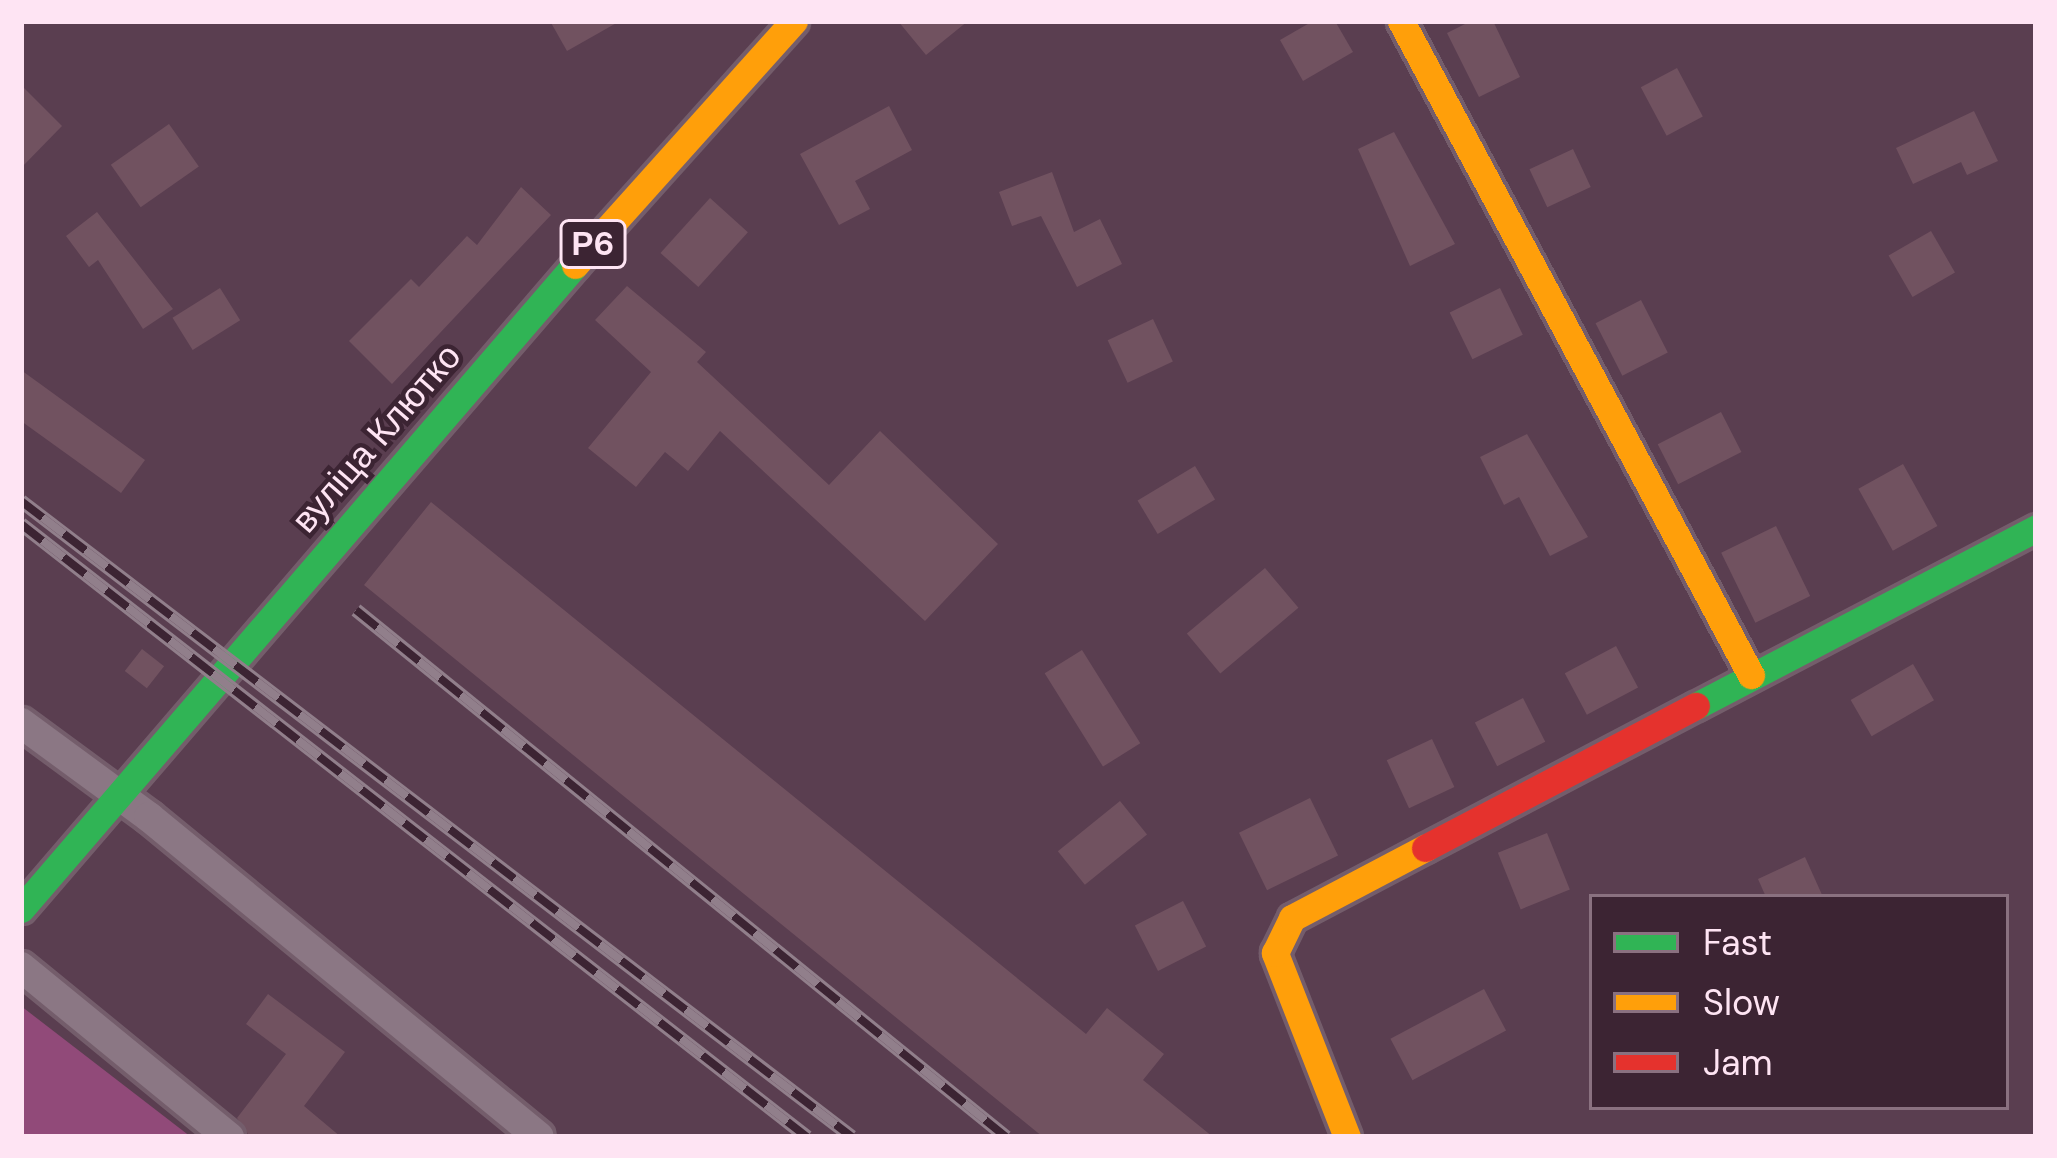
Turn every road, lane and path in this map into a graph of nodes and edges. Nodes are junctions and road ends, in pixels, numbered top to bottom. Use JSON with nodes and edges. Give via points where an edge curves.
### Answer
{"nodes":[{"id":1,"x":794,"y":21,"type":"edge"},
{"id":2,"x":1401,"y":21,"type":"edge"},
{"id":3,"x":2036,"y":528,"type":"edge"},
{"id":4,"x":1751,"y":675,"type":"junction"},
{"id":5,"x":21,"y":723,"type":"edge"},
{"id":6,"x":119,"y":795,"type":"junction"},
{"id":7,"x":21,"y":909,"type":"edge"},
{"id":8,"x":21,"y":967,"type":"edge"},
{"id":9,"x":229,"y":1137,"type":"edge"},
{"id":10,"x":539,"y":1137,"type":"edge"},
{"id":11,"x":1347,"y":1137,"type":"edge"}],
"edges":[{"from":1,"to":6,"type":"street","name":"вуліца Клютко","number":"Р6","via":[[497,352]]},
{"from":2,"to":4,"type":"street"},
{"from":3,"to":4,"type":"street"},
{"from":4,"to":11,"type":"street","via":[[1292,918],[1275,953],[1279,974]]},
{"from":5,"to":6,"type":"street"},
{"from":6,"to":7,"type":"street","name":"вуліца Клютко","number":"Р6"},
{"from":6,"to":10,"type":"street"},
{"from":8,"to":9,"type":"street"}]}
